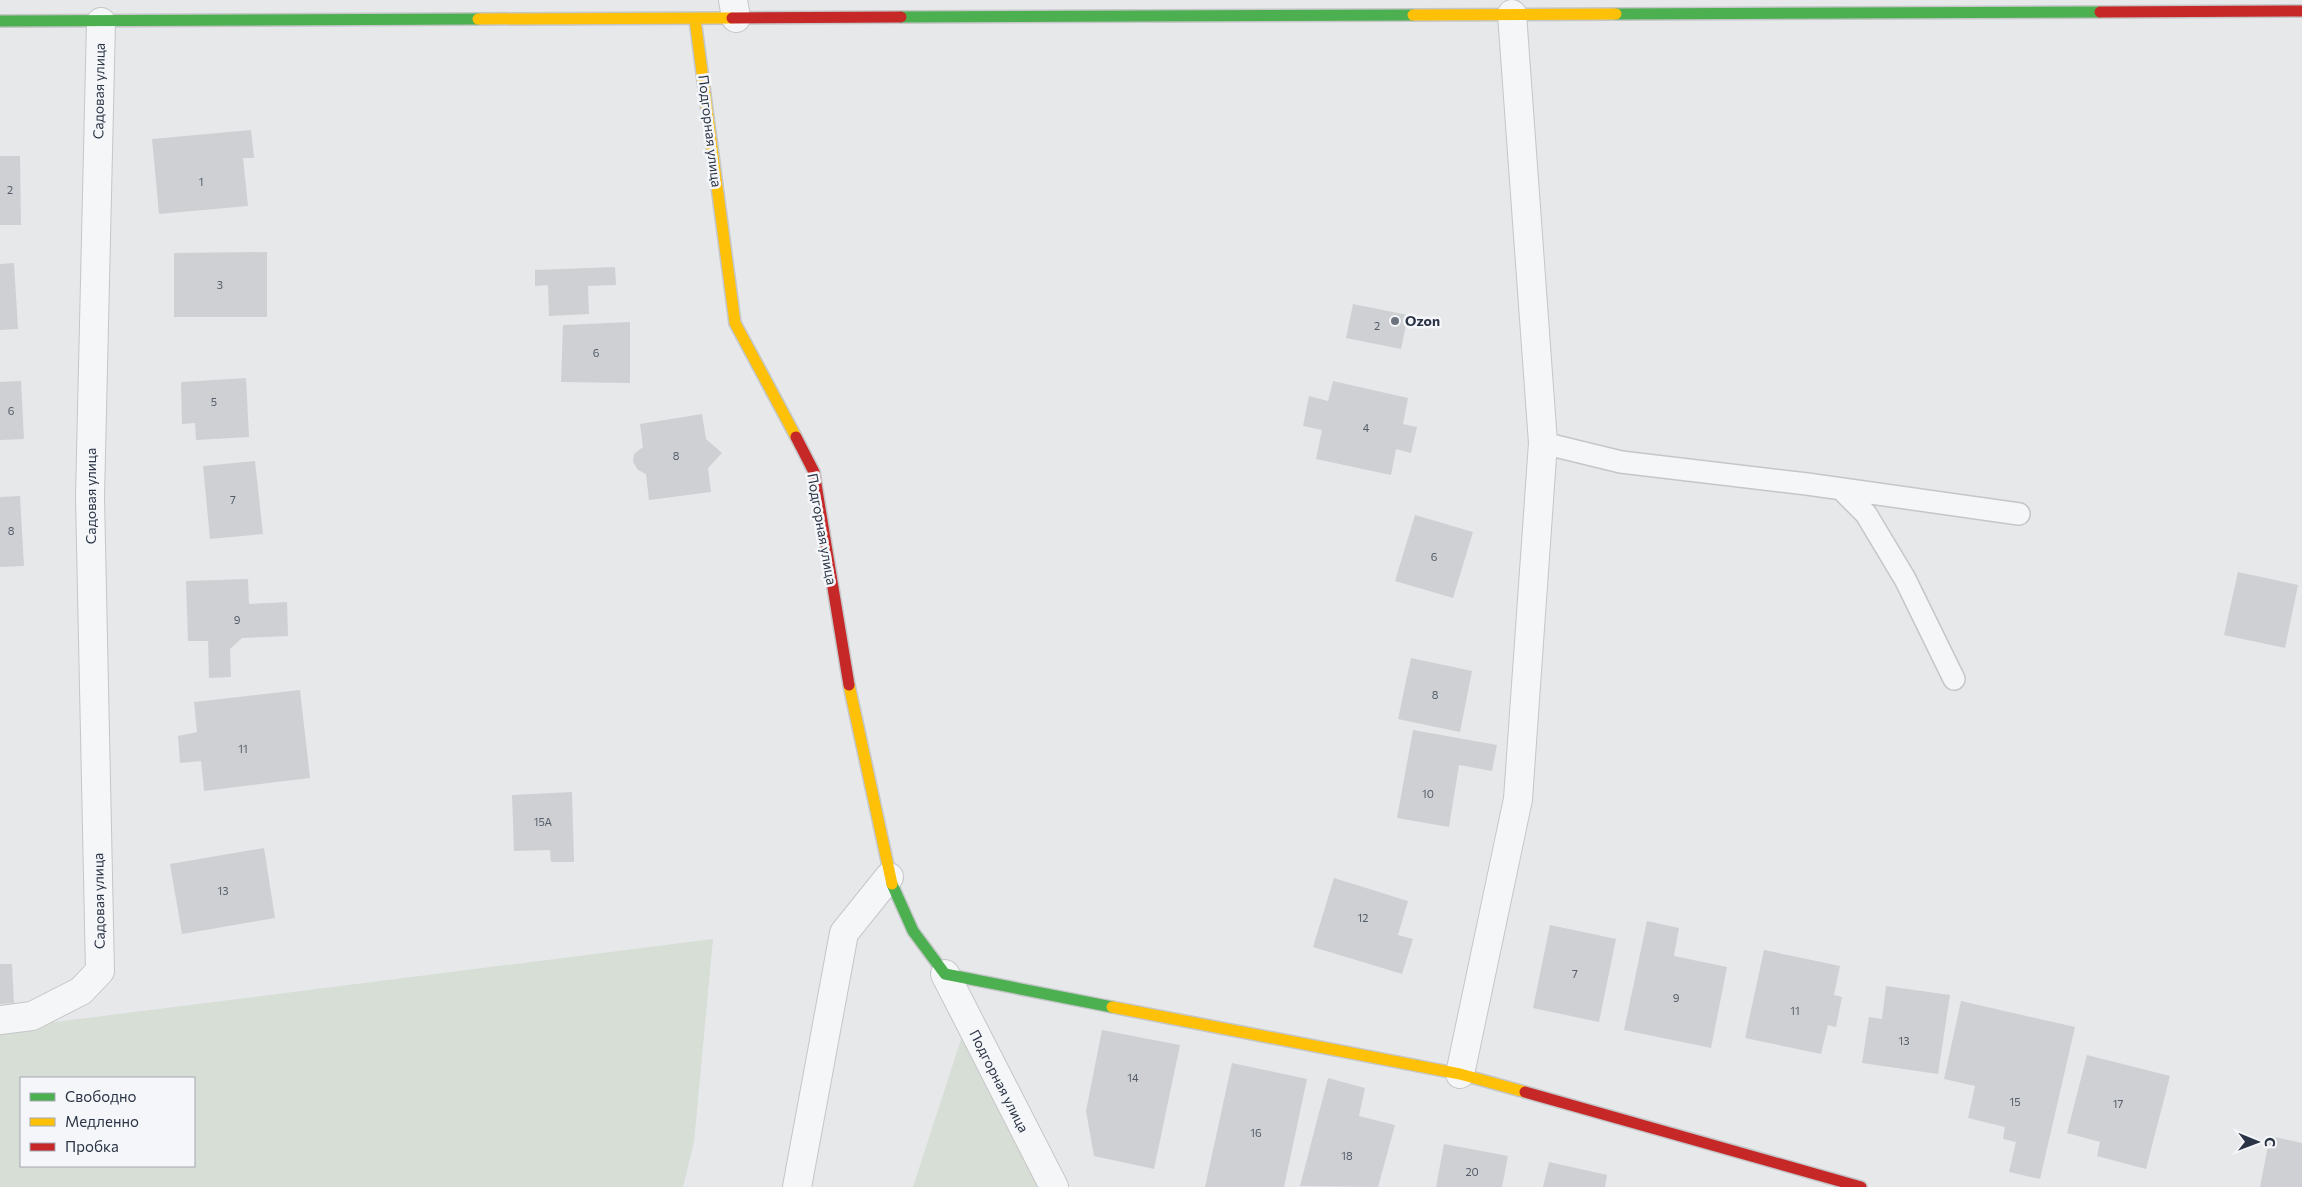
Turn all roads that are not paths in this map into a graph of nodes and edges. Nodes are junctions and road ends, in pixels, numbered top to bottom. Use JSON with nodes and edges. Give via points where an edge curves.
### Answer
{"nodes":[{"id":1,"x":1374,"y":7,"type":"edge"},
{"id":2,"x":1080,"y":8,"type":"edge"},
{"id":3,"x":735,"y":9,"type":"edge"},
{"id":4,"x":2302,"y":11,"type":"edge"},
{"id":5,"x":1512,"y":14,"type":"junction"},
{"id":6,"x":695,"y":19,"type":"junction"},
{"id":7,"x":0,"y":21,"type":"edge"},
{"id":8,"x":101,"y":22,"type":"junction"},
{"id":9,"x":1543,"y":443,"type":"junction"},
{"id":10,"x":1841,"y":488,"type":"junction"},
{"id":11,"x":2019,"y":514,"type":"dead end"},
{"id":12,"x":1954,"y":679,"type":"dead end"},
{"id":13,"x":889,"y":877,"type":"junction"},
{"id":14,"x":945,"y":974,"type":"junction"},
{"id":15,"x":0,"y":1020,"type":"edge"},
{"id":16,"x":1460,"y":1074,"type":"junction"},
{"id":17,"x":797,"y":1187,"type":"edge"},
{"id":18,"x":1054,"y":1187,"type":"edge"},
{"id":19,"x":1861,"y":1187,"type":"edge"}],
"edges":[{"from":1,"to":2,"type":"street"},
{"from":1,"to":5,"type":"street"},
{"from":2,"to":3,"type":"street"},
{"from":3,"to":6,"type":"street"},
{"from":4,"to":5,"type":"street"},
{"from":5,"to":9,"type":"street"},
{"from":6,"to":8,"type":"street"},
{"from":6,"to":13,"type":"street","name":"Подгорная улица","via":[[735,323],[814,472],[850,693]]},
{"from":7,"to":8,"type":"street"},
{"from":8,"to":15,"type":"street","name":"Садовая улица","via":[[90,496],[100,971],[81,991],[32,1016]]},
{"from":9,"to":10,"type":"lane","via":[[1621,462]]},
{"from":9,"to":16,"type":"street","via":[[1518,799]]},
{"from":10,"to":11,"type":"lane"},
{"from":10,"to":12,"type":"lane","via":[[1866,514],[1905,579]]},
{"from":13,"to":14,"type":"street","name":"Подгорная улица","via":[[913,931]]},
{"from":13,"to":17,"type":"street","via":[[844,933]]},
{"from":14,"to":16,"type":"street"},
{"from":14,"to":18,"type":"street","name":"Подгорная улица"},
{"from":16,"to":19,"type":"street"}]}
